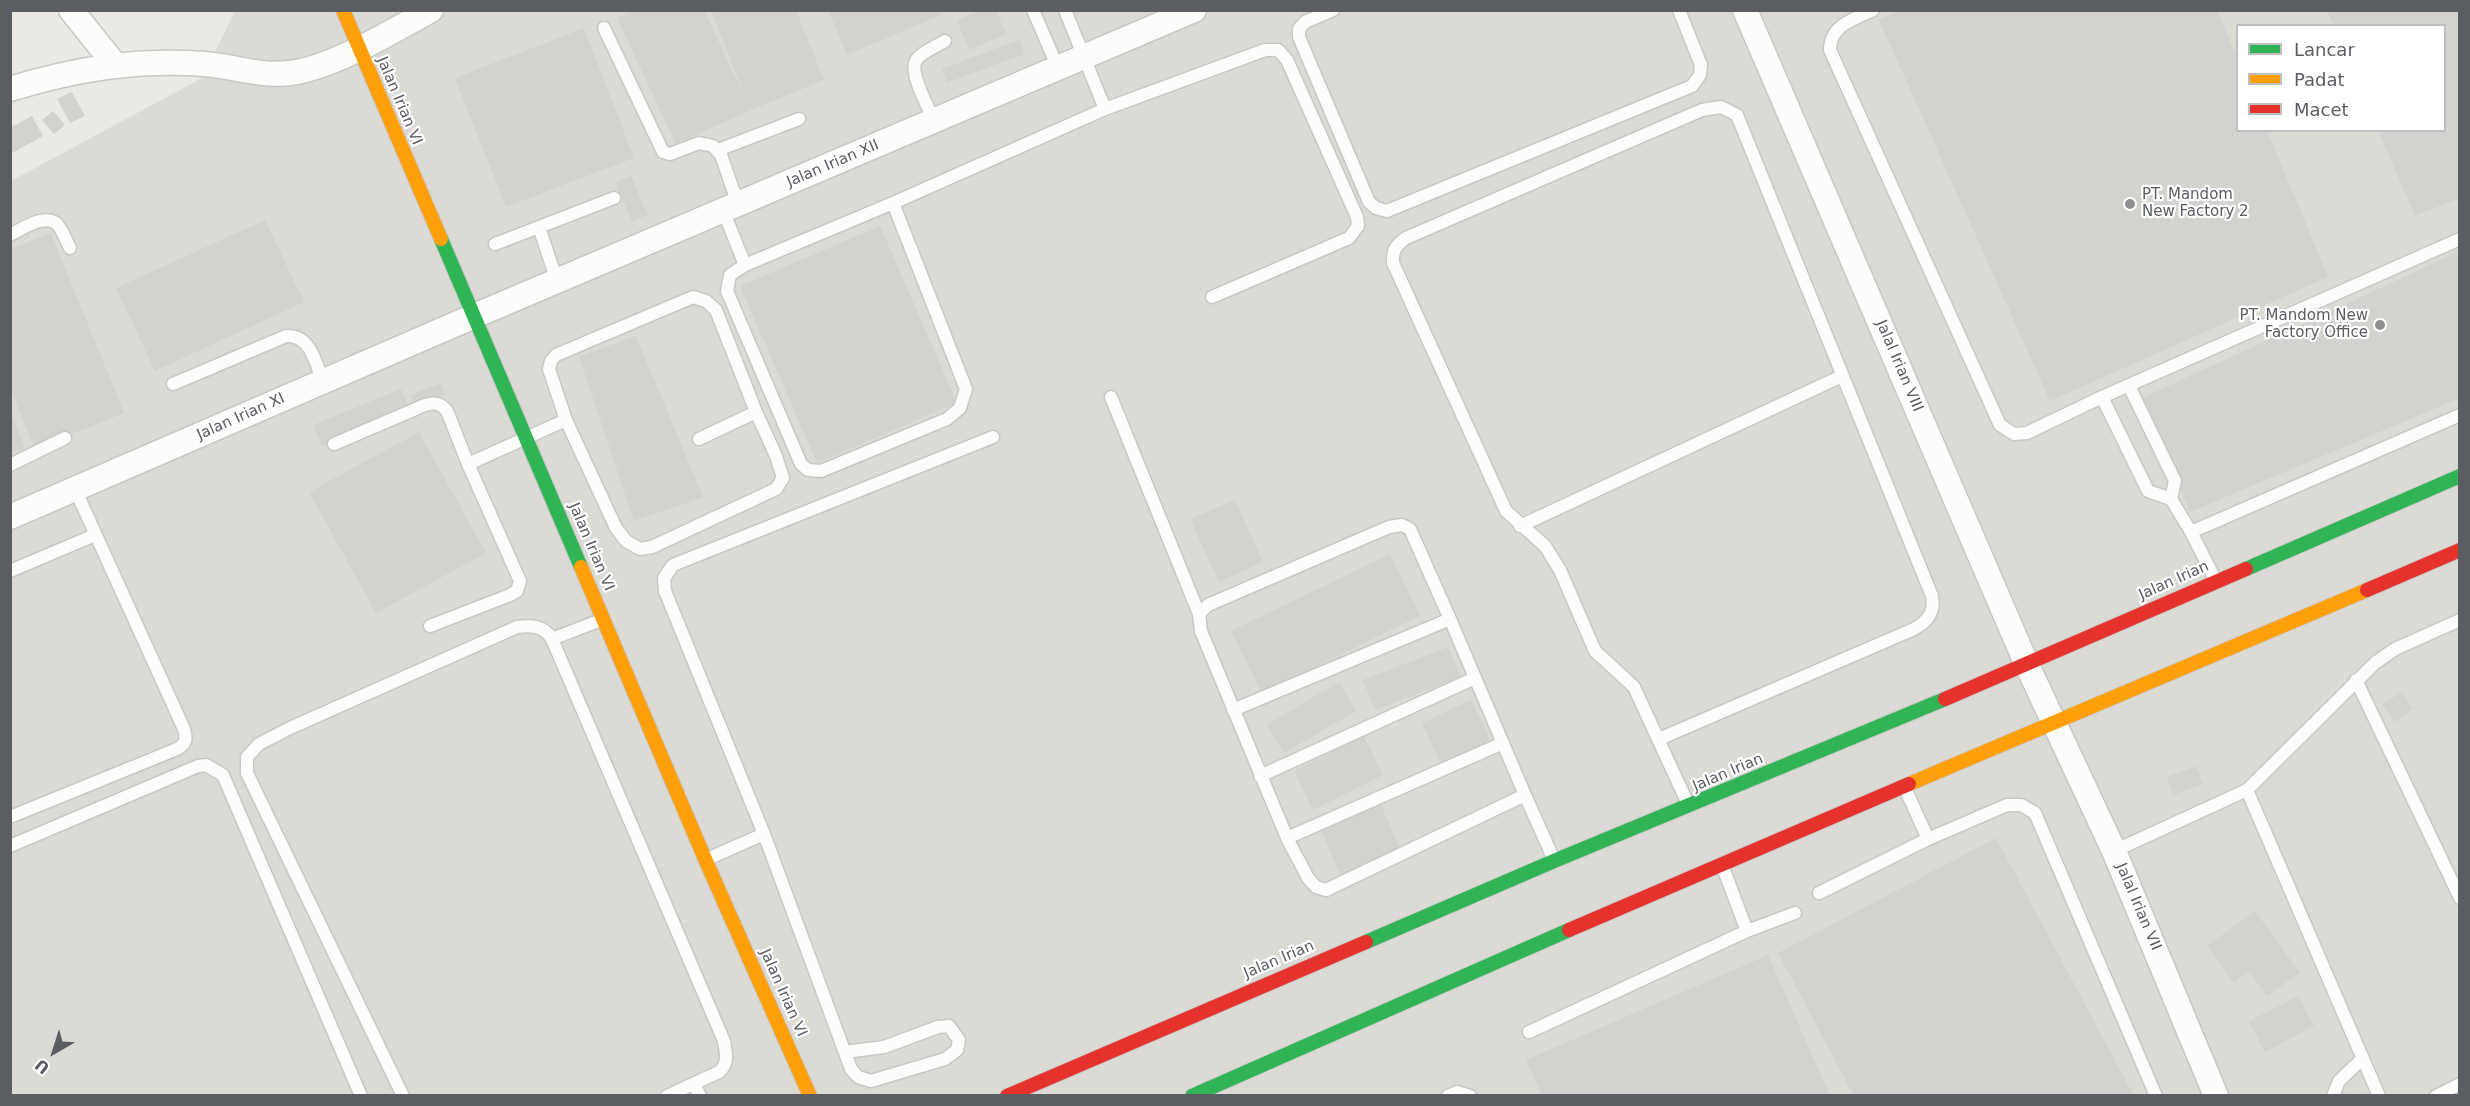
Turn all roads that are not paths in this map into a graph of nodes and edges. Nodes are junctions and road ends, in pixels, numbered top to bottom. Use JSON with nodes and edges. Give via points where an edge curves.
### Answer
{"nodes":[{"id":1,"x":71,"y":10,"type":"edge"},
{"id":2,"x":343,"y":10,"type":"edge"},
{"id":3,"x":431,"y":10,"type":"edge"},
{"id":4,"x":1034,"y":10,"type":"edge"},
{"id":5,"x":1065,"y":10,"type":"edge"},
{"id":6,"x":1194,"y":10,"type":"edge"},
{"id":7,"x":1333,"y":10,"type":"edge"},
{"id":8,"x":1679,"y":10,"type":"edge"},
{"id":9,"x":1745,"y":10,"type":"edge"},
{"id":10,"x":1873,"y":10,"type":"edge"},
{"id":11,"x":604,"y":28,"type":"dead end"},
{"id":12,"x":945,"y":41,"type":"dead end"},
{"id":13,"x":359,"y":49,"type":"junction"},
{"id":14,"x":1084,"y":57,"type":"junction"},
{"id":15,"x":116,"y":66,"type":"junction"},
{"id":16,"x":1058,"y":68,"type":"junction"},
{"id":17,"x":10,"y":89,"type":"edge"},
{"id":18,"x":1105,"y":109,"type":"junction"},
{"id":19,"x":799,"y":119,"type":"dead end"},
{"id":20,"x":934,"y":121,"type":"junction"},
{"id":21,"x":718,"y":150,"type":"junction"},
{"id":22,"x":614,"y":198,"type":"dead end"},
{"id":23,"x":893,"y":203,"type":"junction"},
{"id":24,"x":731,"y":207,"type":"junction"},
{"id":25,"x":539,"y":227,"type":"junction"},
{"id":26,"x":10,"y":234,"type":"edge"},
{"id":27,"x":2460,"y":239,"type":"edge"},
{"id":28,"x":495,"y":244,"type":"dead end"},
{"id":29,"x":70,"y":248,"type":"dead end"},
{"id":30,"x":745,"y":265,"type":"junction"},
{"id":31,"x":557,"y":281,"type":"junction"},
{"id":32,"x":1212,"y":297,"type":"dead end"},
{"id":33,"x":472,"y":317,"type":"junction"},
{"id":34,"x":1842,"y":376,"type":"junction"},
{"id":35,"x":323,"y":381,"type":"junction"},
{"id":36,"x":173,"y":384,"type":"dead end"},
{"id":37,"x":2128,"y":386,"type":"junction"},
{"id":38,"x":1111,"y":397,"type":"dead end"},
{"id":39,"x":2102,"y":397,"type":"junction"},
{"id":40,"x":756,"y":412,"type":"junction"},
{"id":41,"x":2460,"y":414,"type":"edge"},
{"id":42,"x":566,"y":420,"type":"junction"},
{"id":43,"x":993,"y":437,"type":"dead end"},
{"id":44,"x":65,"y":438,"type":"dead end"},
{"id":45,"x":526,"y":438,"type":"junction"},
{"id":46,"x":699,"y":439,"type":"dead end"},
{"id":47,"x":334,"y":444,"type":"dead end"},
{"id":48,"x":468,"y":464,"type":"junction"},
{"id":49,"x":10,"y":465,"type":"edge"},
{"id":50,"x":2460,"y":476,"type":"edge"},
{"id":51,"x":75,"y":489,"type":"junction"},
{"id":52,"x":2171,"y":499,"type":"junction"},
{"id":53,"x":10,"y":517,"type":"edge"},
{"id":54,"x":1520,"y":526,"type":"junction"},
{"id":55,"x":2191,"y":532,"type":"junction"},
{"id":56,"x":95,"y":535,"type":"junction"},
{"id":57,"x":2460,"y":550,"type":"edge"},
{"id":58,"x":10,"y":571,"type":"edge"},
{"id":59,"x":2216,"y":581,"type":"junction"},
{"id":60,"x":1199,"y":614,"type":"junction"},
{"id":61,"x":603,"y":618,"type":"junction"},
{"id":62,"x":1450,"y":620,"type":"junction"},
{"id":63,"x":2460,"y":620,"type":"edge"},
{"id":64,"x":430,"y":626,"type":"dead end"},
{"id":65,"x":552,"y":639,"type":"junction"},
{"id":66,"x":2027,"y":664,"type":"junction"},
{"id":67,"x":1475,"y":678,"type":"junction"},
{"id":68,"x":2356,"y":680,"type":"junction"},
{"id":69,"x":1233,"y":710,"type":"junction"},
{"id":70,"x":2054,"y":721,"type":"junction"},
{"id":71,"x":1659,"y":739,"type":"junction"},
{"id":72,"x":1503,"y":742,"type":"junction"},
{"id":73,"x":1260,"y":776,"type":"junction"},
{"id":74,"x":1904,"y":786,"type":"junction"},
{"id":75,"x":2247,"y":790,"type":"junction"},
{"id":76,"x":1525,"y":795,"type":"junction"},
{"id":77,"x":1690,"y":807,"type":"junction"},
{"id":78,"x":10,"y":817,"type":"edge"},
{"id":79,"x":764,"y":834,"type":"junction"},
{"id":80,"x":1287,"y":838,"type":"junction"},
{"id":81,"x":1929,"y":838,"type":"junction"},
{"id":82,"x":10,"y":846,"type":"edge"},
{"id":83,"x":2114,"y":851,"type":"junction"},
{"id":84,"x":705,"y":860,"type":"junction"},
{"id":85,"x":1554,"y":861,"type":"junction"},
{"id":86,"x":1722,"y":863,"type":"junction"},
{"id":87,"x":1819,"y":893,"type":"dead end"},
{"id":88,"x":2460,"y":898,"type":"edge"},
{"id":89,"x":1795,"y":913,"type":"dead end"},
{"id":90,"x":1747,"y":931,"type":"junction"},
{"id":91,"x":1529,"y":1032,"type":"dead end"},
{"id":92,"x":845,"y":1053,"type":"junction"},
{"id":93,"x":2363,"y":1059,"type":"junction"},
{"id":94,"x":2460,"y":1084,"type":"edge"},
{"id":95,"x":697,"y":1090,"type":"edge"},
{"id":96,"x":361,"y":1095,"type":"edge"},
{"id":97,"x":403,"y":1095,"type":"edge"},
{"id":98,"x":667,"y":1095,"type":"edge"},
{"id":99,"x":810,"y":1095,"type":"edge"},
{"id":100,"x":1007,"y":1095,"type":"edge"},
{"id":101,"x":1192,"y":1095,"type":"edge"},
{"id":102,"x":1448,"y":1095,"type":"edge"},
{"id":103,"x":1470,"y":1095,"type":"edge"},
{"id":104,"x":2156,"y":1095,"type":"edge"},
{"id":105,"x":2216,"y":1095,"type":"edge"},
{"id":106,"x":2333,"y":1095,"type":"edge"},
{"id":107,"x":2379,"y":1095,"type":"edge"},
{"id":108,"x":2436,"y":1095,"type":"edge"}],
"edges":[{"from":1,"to":15,"type":"street"},
{"from":2,"to":13,"type":"street","name":"Jalan Irian VI"},
{"from":3,"to":13,"type":"street"},
{"from":4,"to":16,"type":"lane"},
{"from":5,"to":14,"type":"lane"},
{"from":6,"to":14,"type":"street","name":"Jalan Irian XII"},
{"from":7,"to":8,"type":"lane","via":[[1305,22],[1299,37],[1369,202],[1383,211],[1692,86],[1700,75],[1701,65]]},
{"from":9,"to":66,"type":"street","name":"Jalal Irian VIII"},
{"from":10,"to":39,"type":"lane","via":[[1837,29],[1830,50],[2000,425],[2014,434],[2027,434]]},
{"from":11,"to":21,"type":"lane","via":[[663,152],[670,154],[703,142]]},
{"from":12,"to":20,"type":"lane","via":[[920,56],[914,67]]},
{"from":13,"to":15,"type":"street","via":[[290,73],[253,73],[206,64]]},
{"from":13,"to":33,"type":"street","name":"Jalan Irian VI"},
{"from":14,"to":16,"type":"street","name":"Jalan Irian XII"},
{"from":14,"to":18,"type":"lane"},
{"from":15,"to":17,"type":"street","via":[[57,75]]},
{"from":16,"to":20,"type":"street","name":"Jalan Irian XII"},
{"from":18,"to":23,"type":"lane"},
{"from":18,"to":32,"type":"lane","via":[[1265,50],[1278,50],[1287,60],[1358,226],[1349,238]]},
{"from":19,"to":21,"type":"lane"},
{"from":20,"to":24,"type":"street","name":"Jalan Irian XII"},
{"from":21,"to":24,"type":"lane"},
{"from":22,"to":25,"type":"lane"},
{"from":23,"to":30,"type":"lane"},
{"from":23,"to":30,"type":"lane","via":[[966,390],[960,408],[947,419],[821,471],[802,467],[727,291],[730,275]]},
{"from":24,"to":30,"type":"lane"},
{"from":24,"to":31,"type":"street","name":"Jalan Irian XII"},
{"from":25,"to":28,"type":"lane"},
{"from":25,"to":31,"type":"lane"},
{"from":26,"to":29,"type":"lane","via":[[41,220],[49,221],[57,224]]},
{"from":27,"to":37,"type":"lane"},
{"from":31,"to":33,"type":"street","name":"Jalan Irian XII"},
{"from":33,"to":35,"type":"street","name":"Jalan Irian XI"},
{"from":33,"to":45,"type":"street","name":"Jalan Irian VI"},
{"from":34,"to":54,"type":"lane"},
{"from":34,"to":54,"type":"lane","via":[[1737,115],[1721,107],[1702,110],[1406,238],[1392,252],[1393,263],[1506,511]]},
{"from":34,"to":71,"type":"lane","via":[[1932,596],[1930,616],[1914,629]]},
{"from":35,"to":36,"type":"lane","via":[[305,342],[290,336]]},
{"from":35,"to":51,"type":"street","name":"Jalan Irian XI"},
{"from":37,"to":39,"type":"lane"},
{"from":37,"to":52,"type":"lane","via":[[2175,481]]},
{"from":38,"to":60,"type":"lane"},
{"from":39,"to":52,"type":"lane","via":[[2148,491]]},
{"from":40,"to":42,"type":"lane","via":[[716,310],[693,297],[553,358],[549,369]]},
{"from":40,"to":42,"type":"lane","via":[[782,471],[780,485],[661,543],[640,549],[626,541],[616,528]]},
{"from":40,"to":46,"type":"lane"},
{"from":41,"to":55,"type":"lane"},
{"from":42,"to":45,"type":"lane"},
{"from":43,"to":79,"type":"lane","via":[[673,566],[664,578],[665,591]]},
{"from":44,"to":49,"type":"lane"},
{"from":45,"to":48,"type":"lane"},
{"from":45,"to":61,"type":"street","name":"Jalan Irian VI"},
{"from":47,"to":48,"type":"lane","via":[[434,403],[447,411]]},
{"from":48,"to":64,"type":"lane","via":[[520,581],[510,595]]},
{"from":50,"to":59,"type":"street","name":"Jalan Irian"},
{"from":51,"to":53,"type":"street","name":"Jalan Irian XI"},
{"from":51,"to":56,"type":"lane"},
{"from":52,"to":55,"type":"lane"},
{"from":54,"to":71,"type":"lane","via":[[1545,546],[1560,570],[1595,651],[1634,687]]},
{"from":55,"to":59,"type":"lane"},
{"from":56,"to":58,"type":"lane"},
{"from":56,"to":78,"type":"lane","via":[[186,740],[177,749]]},
{"from":57,"to":70,"type":"street"},
{"from":59,"to":66,"type":"street","name":"Jalan Irian"},
{"from":60,"to":62,"type":"lane","via":[[1208,605],[1389,527],[1402,525],[1410,529]]},
{"from":60,"to":69,"type":"lane","via":[[1201,631]]},
{"from":61,"to":65,"type":"lane"},
{"from":61,"to":84,"type":"street","name":"Jalan Irian VI"},
{"from":62,"to":67,"type":"lane"},
{"from":62,"to":69,"type":"lane"},
{"from":63,"to":68,"type":"lane","via":[[2395,649]]},
{"from":65,"to":95,"type":"lane","via":[[724,1041],[727,1056],[723,1068]]},
{"from":65,"to":97,"type":"lane","via":[[540,628],[517,627],[290,728],[259,744],[247,757],[247,773]]},
{"from":66,"to":70,"type":"street","name":"Jalal Irian VIII"},
{"from":66,"to":77,"type":"street","name":"Jalan Irian"},
{"from":67,"to":72,"type":"lane"},
{"from":67,"to":73,"type":"lane"},
{"from":68,"to":75,"type":"lane"},
{"from":68,"to":88,"type":"lane"},
{"from":69,"to":73,"type":"lane"},
{"from":70,"to":74,"type":"street"},
{"from":70,"to":83,"type":"street","name":"Jalal Irian VII"},
{"from":71,"to":77,"type":"lane"},
{"from":72,"to":76,"type":"lane"},
{"from":72,"to":80,"type":"lane"},
{"from":73,"to":80,"type":"lane"},
{"from":74,"to":81,"type":"lane"},
{"from":74,"to":86,"type":"street"},
{"from":75,"to":83,"type":"lane"},
{"from":75,"to":93,"type":"lane"},
{"from":76,"to":80,"type":"lane","via":[[1326,890],[1316,887],[1308,878]]},
{"from":76,"to":85,"type":"lane"},
{"from":77,"to":85,"type":"street","name":"Jalan Irian"},
{"from":79,"to":84,"type":"lane"},
{"from":79,"to":92,"type":"lane"},
{"from":81,"to":87,"type":"lane"},
{"from":81,"to":104,"type":"lane","via":[[2007,805],[2021,805],[2035,813]]},
{"from":82,"to":96,"type":"lane","via":[[198,766],[206,765],[223,775]]},
{"from":83,"to":105,"type":"street","name":"Jalal Irian VII"},
{"from":84,"to":99,"type":"street","name":"Jalan Irian VI"},
{"from":85,"to":100,"type":"street","name":"Jalan Irian"},
{"from":86,"to":90,"type":"lane"},
{"from":86,"to":101,"type":"street"},
{"from":89,"to":90,"type":"lane"},
{"from":90,"to":91,"type":"lane"},
{"from":92,"to":92,"type":"lane","via":[[884,1047],[939,1027],[949,1026],[958,1040],[957,1050],[945,1059],[871,1081],[858,1077]]},
{"from":93,"to":106,"type":"lane","via":[[2339,1081]]},
{"from":93,"to":107,"type":"lane"},
{"from":94,"to":108,"type":"lane"},
{"from":95,"to":98,"type":"lane"},
{"from":102,"to":103,"type":"lane"}]}
